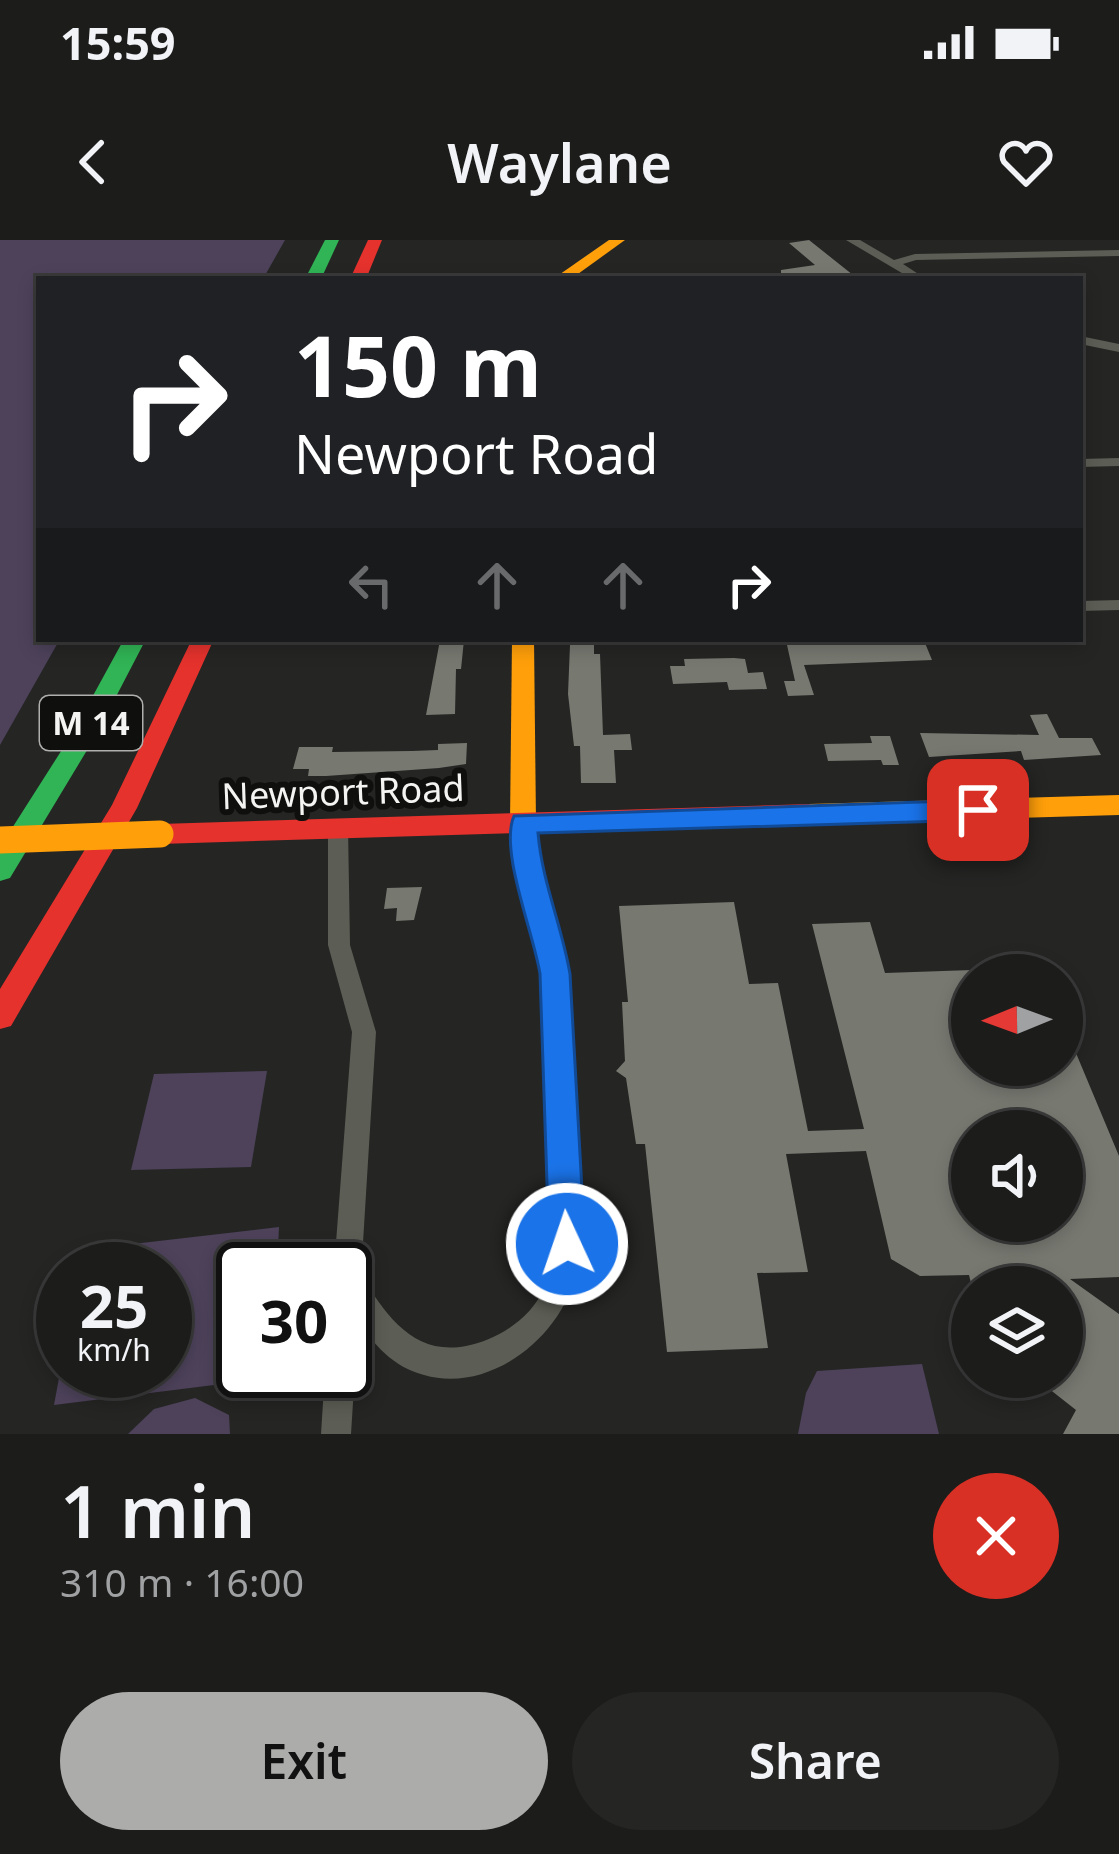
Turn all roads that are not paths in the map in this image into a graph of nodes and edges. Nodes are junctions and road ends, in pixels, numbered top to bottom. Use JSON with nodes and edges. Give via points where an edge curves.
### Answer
{"nodes":[{"id":1,"x":332,"y":240,"type":"edge"},
{"id":2,"x":375,"y":240,"type":"edge"},
{"id":3,"x":618,"y":240,"type":"edge"},
{"id":4,"x":852,"y":240,"type":"edge"},
{"id":5,"x":1119,"y":256,"type":"edge"},
{"id":6,"x":896,"y":263,"type":"junction"},
{"id":7,"x":314,"y":276,"type":"edge"},
{"id":8,"x":359,"y":276,"type":"edge"},
{"id":9,"x":565,"y":276,"type":"edge"},
{"id":10,"x":916,"y":276,"type":"edge"},
{"id":11,"x":1083,"y":341,"type":"edge"},
{"id":12,"x":1119,"y":348,"type":"edge"},
{"id":13,"x":1119,"y":462,"type":"edge"},
{"id":14,"x":1083,"y":463,"type":"edge"},
{"id":15,"x":1119,"y":605,"type":"edge"},
{"id":16,"x":1083,"y":606,"type":"edge"},
{"id":17,"x":133,"y":642,"type":"edge"},
{"id":18,"x":202,"y":642,"type":"edge"},
{"id":19,"x":523,"y":642,"type":"edge"},
{"id":20,"x":1119,"y":805,"type":"edge"},
{"id":21,"x":524,"y":823,"type":"junction"},
{"id":22,"x":338,"y":829,"type":"junction"},
{"id":23,"x":0,"y":840,"type":"edge"},
{"id":24,"x":0,"y":870,"type":"edge"},
{"id":25,"x":0,"y":1016,"type":"edge"},
{"id":26,"x":349,"y":1242,"type":"edge"},
{"id":27,"x":372,"y":1318,"type":"edge"},
{"id":28,"x":338,"y":1398,"type":"edge"},
{"id":29,"x":335,"y":1434,"type":"edge"}],
"edges":[{"from":1,"to":7,"type":"main road"},
{"from":2,"to":8,"type":"main road"},
{"from":3,"to":9,"type":"main road"},
{"from":4,"to":6,"type":"street"},
{"from":5,"to":6,"type":"street"},
{"from":6,"to":10,"type":"street"},
{"from":11,"to":12,"type":"street"},
{"from":13,"to":14,"type":"street"},
{"from":15,"to":16,"type":"street"},
{"from":17,"to":24,"type":"main road","number":"M 14"},
{"from":18,"to":25,"type":"main road","number":"M 14","via":[[124,808]]},
{"from":19,"to":21,"type":"main road"},
{"from":20,"to":21,"type":"main road","name":"Newport Road"},
{"from":21,"to":22,"type":"main road","name":"Newport Road"},
{"from":21,"to":27,"type":"street","via":[[527,871],[555,974],[567,1244],[556,1295],[516,1343],[461,1363],[427,1362],[384,1337]]},
{"from":22,"to":23,"type":"main road","name":"Newport Road","bridge":true},
{"from":22,"to":26,"type":"street","via":[[339,945],[364,1032]]},
{"from":28,"to":29,"type":"street"}]}
